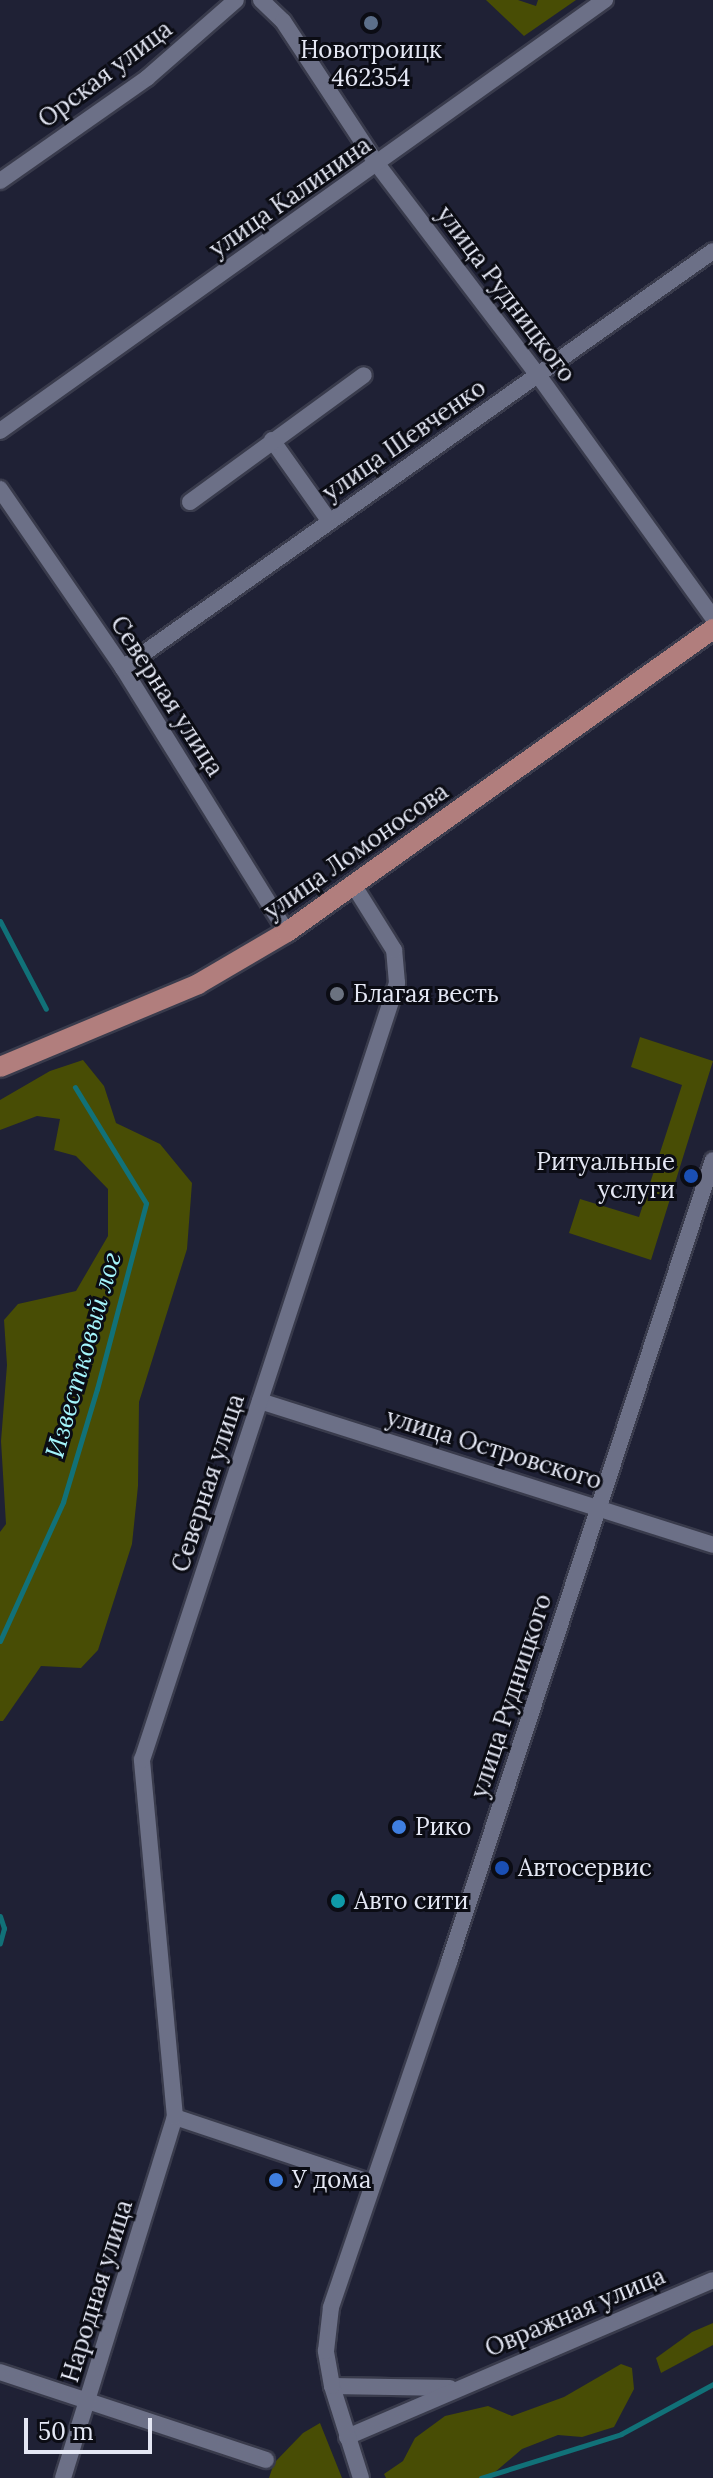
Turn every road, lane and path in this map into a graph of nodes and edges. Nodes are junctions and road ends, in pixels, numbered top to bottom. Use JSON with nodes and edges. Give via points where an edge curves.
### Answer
{"nodes":[{"id":1,"x":236,"y":0,"type":"edge"},
{"id":2,"x":261,"y":0,"type":"edge"},
{"id":3,"x":605,"y":0,"type":"edge"},
{"id":4,"x":377,"y":164,"type":"junction"},
{"id":5,"x":0,"y":181,"type":"edge"},
{"id":6,"x":713,"y":251,"type":"edge"},
{"id":7,"x":364,"y":375,"type":"dead end"},
{"id":8,"x":538,"y":375,"type":"junction"},
{"id":9,"x":0,"y":431,"type":"edge"},
{"id":10,"x":272,"y":440,"type":"junction"},
{"id":11,"x":0,"y":489,"type":"edge"},
{"id":12,"x":190,"y":502,"type":"dead end"},
{"id":13,"x":330,"y":522,"type":"junction"},
{"id":14,"x":713,"y":618,"type":"edge"},
{"id":15,"x":713,"y":629,"type":"edge"},
{"id":16,"x":123,"y":668,"type":"junction"},
{"id":17,"x":354,"y":886,"type":"junction"},
{"id":18,"x":287,"y":932,"type":"junction"},
{"id":19,"x":0,"y":1067,"type":"edge"},
{"id":20,"x":713,"y":1160,"type":"edge"},
{"id":21,"x":260,"y":1401,"type":"junction"},
{"id":22,"x":599,"y":1507,"type":"junction"},
{"id":23,"x":713,"y":1545,"type":"edge"},
{"id":24,"x":175,"y":2117,"type":"junction"},
{"id":25,"x":372,"y":2183,"type":"junction"},
{"id":26,"x":713,"y":2280,"type":"edge"},
{"id":27,"x":0,"y":2372,"type":"edge"},
{"id":28,"x":332,"y":2386,"type":"junction"},
{"id":29,"x":454,"y":2388,"type":"junction"},
{"id":30,"x":87,"y":2402,"type":"junction"},
{"id":31,"x":347,"y":2437,"type":"junction"},
{"id":32,"x":266,"y":2460,"type":"dead end"},
{"id":33,"x":63,"y":2478,"type":"edge"},
{"id":34,"x":361,"y":2478,"type":"edge"}],
"edges":[{"from":1,"to":5,"type":"street","name":"Орская улица","via":[[147,78]]},
{"from":2,"to":4,"type":"street","name":"улица Рудницкого","via":[[283,21]]},
{"from":3,"to":4,"type":"street","name":"улица Калинина"},
{"from":4,"to":8,"type":"street","name":"улица Рудницкого"},
{"from":4,"to":9,"type":"street","name":"улица Калинина"},
{"from":6,"to":8,"type":"street","name":"улица Шевченко"},
{"from":7,"to":10,"type":"street"},
{"from":8,"to":13,"type":"street","name":"улица Шевченко"},
{"from":8,"to":14,"type":"street","name":"улица Рудницкого"},
{"from":10,"to":12,"type":"street"},
{"from":10,"to":13,"type":"street"},
{"from":11,"to":16,"type":"street","name":"Северная улица"},
{"from":13,"to":16,"type":"street","name":"улица Шевченко"},
{"from":15,"to":17,"type":"main road","name":"улица Ломоносова"},
{"from":16,"to":18,"type":"street","name":"Северная улица"},
{"from":17,"to":18,"type":"main road","name":"улица Ломоносова"},
{"from":17,"to":21,"type":"street","name":"Северная улица","via":[[394,950],[397,983]]},
{"from":18,"to":19,"type":"main road","name":"улица Ломоносова","via":[[198,984]]},
{"from":20,"to":22,"type":"street","name":"улица Рудницкого"},
{"from":21,"to":22,"type":"street","name":"улица Островского"},
{"from":21,"to":24,"type":"street","name":"Северная улица","via":[[142,1760]]},
{"from":22,"to":23,"type":"street","name":"улица Островского"},
{"from":22,"to":25,"type":"street","name":"улица Рудницкого"},
{"from":24,"to":25,"type":"street"},
{"from":24,"to":30,"type":"street","name":"Народная улица"},
{"from":25,"to":28,"type":"street","name":"улица Рудницкого","via":[[331,2307],[326,2351]]},
{"from":26,"to":29,"type":"street","name":"Овражная улица"},
{"from":27,"to":30,"type":"street"},
{"from":28,"to":29,"type":"street","name":"Овражная улица"},
{"from":28,"to":31,"type":"street","name":"улица Рудницкого"},
{"from":29,"to":31,"type":"street","name":"Овражная улица"},
{"from":30,"to":32,"type":"street"},
{"from":30,"to":33,"type":"street","name":"Народная улица"},
{"from":31,"to":34,"type":"street","name":"улица Рудницкого"}]}
